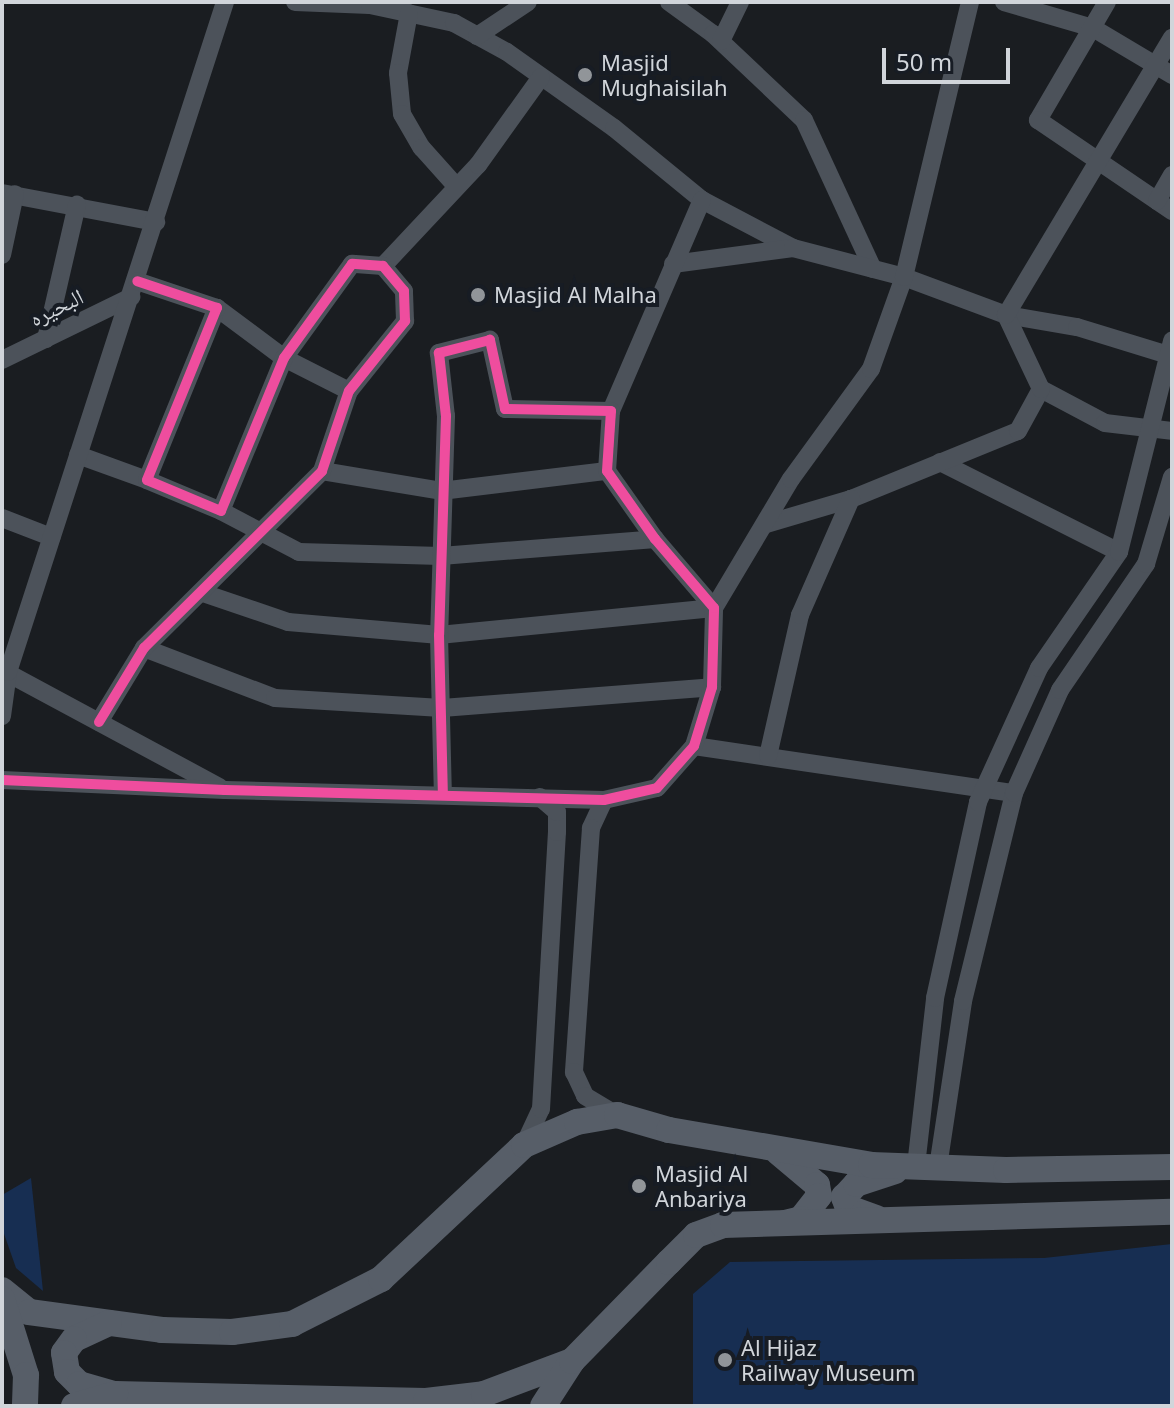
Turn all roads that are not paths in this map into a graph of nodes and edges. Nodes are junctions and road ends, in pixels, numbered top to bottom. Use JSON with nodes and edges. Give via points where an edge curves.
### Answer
{"nodes":[{"id":1,"x":225,"y":2,"type":"edge"},
{"id":2,"x":295,"y":2,"type":"edge"},
{"id":3,"x":528,"y":2,"type":"edge"},
{"id":4,"x":669,"y":2,"type":"edge"},
{"id":5,"x":740,"y":2,"type":"edge"},
{"id":6,"x":970,"y":2,"type":"edge"},
{"id":7,"x":1004,"y":2,"type":"edge"},
{"id":8,"x":1107,"y":2,"type":"edge"},
{"id":9,"x":409,"y":13,"type":"junction"},
{"id":10,"x":1093,"y":28,"type":"junction"},
{"id":11,"x":477,"y":36,"type":"junction"},
{"id":12,"x":1172,"y":38,"type":"edge"},
{"id":13,"x":721,"y":41,"type":"junction"},
{"id":14,"x":1165,"y":70,"type":"edge"},
{"id":15,"x":541,"y":77,"type":"junction"},
{"id":16,"x":1100,"y":161,"type":"junction"},
{"id":17,"x":1172,"y":175,"type":"edge"},
{"id":18,"x":456,"y":186,"type":"junction"},
{"id":19,"x":8,"y":194,"type":"edge"},
{"id":20,"x":702,"y":200,"type":"junction"},
{"id":21,"x":77,"y":205,"type":"junction"},
{"id":22,"x":1164,"y":206,"type":"edge"},
{"id":23,"x":156,"y":222,"type":"junction"},
{"id":24,"x":793,"y":248,"type":"junction"},
{"id":25,"x":2,"y":255,"type":"edge"},
{"id":26,"x":673,"y":264,"type":"junction"},
{"id":27,"x":383,"y":266,"type":"junction"},
{"id":28,"x":873,"y":269,"type":"junction"},
{"id":29,"x":904,"y":277,"type":"junction"},
{"id":30,"x":134,"y":289,"type":"junction"},
{"id":31,"x":217,"y":308,"type":"junction"},
{"id":32,"x":1006,"y":315,"type":"junction"},
{"id":33,"x":46,"y":339,"type":"junction"},
{"id":34,"x":1170,"y":348,"type":"edge"},
{"id":35,"x":284,"y":358,"type":"junction"},
{"id":36,"x":2,"y":360,"type":"edge"},
{"id":37,"x":1041,"y":389,"type":"junction"},
{"id":38,"x":349,"y":391,"type":"junction"},
{"id":39,"x":1163,"y":407,"type":"edge"},
{"id":40,"x":611,"y":411,"type":"junction"},
{"id":41,"x":1149,"y":430,"type":"junction"},
{"id":42,"x":1172,"y":431,"type":"edge"},
{"id":43,"x":78,"y":455,"type":"junction"},
{"id":44,"x":940,"y":462,"type":"junction"},
{"id":45,"x":322,"y":471,"type":"junction"},
{"id":46,"x":607,"y":471,"type":"junction"},
{"id":47,"x":1172,"y":477,"type":"edge"},
{"id":48,"x":147,"y":480,"type":"junction"},
{"id":49,"x":441,"y":491,"type":"junction"},
{"id":50,"x":851,"y":499,"type":"junction"},
{"id":51,"x":221,"y":511,"type":"junction"},
{"id":52,"x":2,"y":518,"type":"edge"},
{"id":53,"x":766,"y":524,"type":"junction"},
{"id":54,"x":257,"y":531,"type":"junction"},
{"id":55,"x":51,"y":537,"type":"junction"},
{"id":56,"x":655,"y":539,"type":"junction"},
{"id":57,"x":1119,"y":552,"type":"junction"},
{"id":58,"x":441,"y":556,"type":"junction"},
{"id":59,"x":203,"y":593,"type":"junction"},
{"id":60,"x":714,"y":608,"type":"junction"},
{"id":61,"x":439,"y":635,"type":"junction"},
{"id":62,"x":144,"y":648,"type":"junction"},
{"id":63,"x":5,"y":671,"type":"edge"},
{"id":64,"x":712,"y":687,"type":"junction"},
{"id":65,"x":442,"y":708,"type":"junction"},
{"id":66,"x":2,"y":716,"type":"edge"},
{"id":67,"x":99,"y":722,"type":"junction"},
{"id":68,"x":694,"y":746,"type":"junction"},
{"id":69,"x":768,"y":756,"type":"junction"},
{"id":70,"x":2,"y":780,"type":"edge"},
{"id":71,"x":985,"y":786,"type":"junction"},
{"id":72,"x":225,"y":790,"type":"junction"},
{"id":73,"x":1014,"y":793,"type":"junction"},
{"id":74,"x":443,"y":795,"type":"junction"},
{"id":75,"x":540,"y":797,"type":"junction"},
{"id":76,"x":604,"y":800,"type":"junction"},
{"id":77,"x":935,"y":998,"type":"junction"},
{"id":78,"x":963,"y":1001,"type":"junction"},
{"id":79,"x":617,"y":1115,"type":"junction"},
{"id":80,"x":524,"y":1145,"type":"junction"},
{"id":81,"x":775,"y":1149,"type":"junction"},
{"id":82,"x":927,"y":1167,"type":"junction"},
{"id":83,"x":1172,"y":1167,"type":"edge"},
{"id":84,"x":1172,"y":1212,"type":"edge"},
{"id":85,"x":924,"y":1222,"type":"junction"},
{"id":86,"x":784,"y":1223,"type":"junction"},
{"id":87,"x":2,"y":1290,"type":"edge"},
{"id":88,"x":2,"y":1299,"type":"edge"},
{"id":89,"x":110,"y":1323,"type":"junction"},
{"id":90,"x":572,"y":1361,"type":"junction"},
{"id":91,"x":115,"y":1394,"type":"junction"},
{"id":92,"x":200,"y":1401,"type":"edge"},
{"id":93,"x":430,"y":1403,"type":"edge"},
{"id":94,"x":25,"y":1406,"type":"edge"},
{"id":95,"x":74,"y":1406,"type":"edge"},
{"id":96,"x":543,"y":1406,"type":"edge"}],
"edges":[{"from":1,"to":23,"type":"street"},
{"from":2,"to":9,"type":"street","via":[[370,5]]},
{"from":3,"to":11,"type":"street"},
{"from":4,"to":13,"type":"street"},
{"from":5,"to":13,"type":"street"},
{"from":6,"to":29,"type":"street"},
{"from":7,"to":10,"type":"street"},
{"from":8,"to":10,"type":"street"},
{"from":9,"to":11,"type":"street","via":[[454,23]]},
{"from":9,"to":18,"type":"street","via":[[398,73],[402,114],[422,148]]},
{"from":10,"to":14,"type":"street"},
{"from":10,"to":16,"type":"street","via":[[1038,120]]},
{"from":11,"to":15,"type":"street"},
{"from":12,"to":14,"type":"street"},
{"from":13,"to":28,"type":"street","via":[[804,120]]},
{"from":14,"to":16,"type":"street"},
{"from":15,"to":18,"type":"street","via":[[505,131]]},
{"from":15,"to":20,"type":"street"},
{"from":16,"to":22,"type":"street"},
{"from":16,"to":32,"type":"street"},
{"from":17,"to":22,"type":"street"},
{"from":18,"to":27,"type":"street"},
{"from":19,"to":21,"type":"street"},
{"from":19,"to":25,"type":"street"},
{"from":20,"to":24,"type":"street"},
{"from":20,"to":26,"type":"street"},
{"from":21,"to":23,"type":"street"},
{"from":21,"to":33,"type":"street"},
{"from":23,"to":30,"type":"street"},
{"from":24,"to":26,"type":"street"},
{"from":24,"to":28,"type":"street"},
{"from":26,"to":40,"type":"street"},
{"from":27,"to":35,"type":"street","via":[[352,264]]},
{"from":27,"to":38,"type":"street","via":[[404,291],[405,321]]},
{"from":28,"to":29,"type":"street"},
{"from":29,"to":32,"type":"street"},
{"from":29,"to":53,"type":"street","via":[[871,369],[791,479]]},
{"from":30,"to":31,"type":"street"},
{"from":30,"to":33,"type":"street","name":"البحيره"},
{"from":30,"to":43,"type":"street"},
{"from":31,"to":35,"type":"street"},
{"from":31,"to":48,"type":"street"},
{"from":32,"to":34,"type":"street"},
{"from":32,"to":37,"type":"street"},
{"from":33,"to":36,"type":"street","name":"البحيره"},
{"from":34,"to":39,"type":"street"},
{"from":35,"to":38,"type":"street"},
{"from":35,"to":51,"type":"street"},
{"from":37,"to":41,"type":"street","via":[[1105,423]]},
{"from":37,"to":44,"type":"street","via":[[1018,431]]},
{"from":38,"to":45,"type":"street"},
{"from":39,"to":41,"type":"street"},
{"from":40,"to":46,"type":"street"},
{"from":40,"to":49,"type":"street","via":[[505,409],[490,340],[439,353],[446,416]]},
{"from":41,"to":42,"type":"street"},
{"from":41,"to":57,"type":"street"},
{"from":43,"to":48,"type":"street"},
{"from":43,"to":55,"type":"street"},
{"from":44,"to":50,"type":"street"},
{"from":44,"to":57,"type":"street"},
{"from":45,"to":49,"type":"street"},
{"from":45,"to":54,"type":"street"},
{"from":46,"to":49,"type":"street"},
{"from":46,"to":56,"type":"street"},
{"from":47,"to":73,"type":"street","via":[[1146,564],[1060,690]]},
{"from":48,"to":51,"type":"street"},
{"from":49,"to":58,"type":"street"},
{"from":50,"to":53,"type":"street"},
{"from":50,"to":69,"type":"street","via":[[800,615]]},
{"from":51,"to":54,"type":"street"},
{"from":52,"to":55,"type":"street"},
{"from":53,"to":60,"type":"street"},
{"from":54,"to":58,"type":"street","via":[[299,552]]},
{"from":54,"to":59,"type":"street"},
{"from":55,"to":63,"type":"street"},
{"from":56,"to":58,"type":"street"},
{"from":56,"to":60,"type":"street"},
{"from":57,"to":71,"type":"street","via":[[1039,668]]},
{"from":58,"to":61,"type":"street"},
{"from":59,"to":61,"type":"street","via":[[288,622]]},
{"from":59,"to":62,"type":"street"},
{"from":60,"to":61,"type":"street"},
{"from":60,"to":64,"type":"street"},
{"from":61,"to":65,"type":"street"},
{"from":62,"to":65,"type":"street","via":[[275,698]]},
{"from":62,"to":67,"type":"street"},
{"from":63,"to":66,"type":"street"},
{"from":63,"to":67,"type":"street"},
{"from":64,"to":65,"type":"street"},
{"from":64,"to":68,"type":"street"},
{"from":65,"to":74,"type":"street"},
{"from":67,"to":72,"type":"street"},
{"from":68,"to":69,"type":"street"},
{"from":68,"to":76,"type":"street","via":[[657,788]]},
{"from":69,"to":71,"type":"street"},
{"from":70,"to":72,"type":"street"},
{"from":71,"to":73,"type":"street"},
{"from":71,"to":77,"type":"street"},
{"from":72,"to":74,"type":"street"},
{"from":73,"to":78,"type":"street"},
{"from":74,"to":75,"type":"street"},
{"from":75,"to":76,"type":"street"},
{"from":75,"to":80,"type":"street","via":[[557,812],[557,832],[541,1109]]},
{"from":76,"to":79,"type":"street","via":[[591,828],[574,1072],[585,1096]]},
{"from":77,"to":78,"type":"street"},
{"from":77,"to":82,"type":"street"},
{"from":78,"to":82,"type":"street"},
{"from":79,"to":80,"type":"main road","via":[[577,1122]]},
{"from":79,"to":81,"type":"main road"},
{"from":80,"to":89,"type":"main road","via":[[381,1279],[328,1309],[292,1324],[232,1332]]},
{"from":81,"to":82,"type":"main road"},
{"from":81,"to":86,"type":"main road","via":[[817,1185],[819,1196],[801,1219]]},
{"from":82,"to":83,"type":"main road"},
{"from":82,"to":85,"type":"main road","via":[[856,1184],[844,1197],[848,1208],[863,1217]]},
{"from":84,"to":85,"type":"main road"},
{"from":85,"to":86,"type":"main road"},
{"from":86,"to":90,"type":"main road","via":[[723,1225],[696,1235]]},
{"from":87,"to":89,"type":"main road","via":[[29,1312]]},
{"from":88,"to":94,"type":"main road","via":[[26,1375]]},
{"from":89,"to":91,"type":"main road","via":[[74,1339],[64,1353],[67,1372],[79,1384]]},
{"from":90,"to":93,"type":"main road","via":[[484,1394]]},
{"from":90,"to":96,"type":"main road"},
{"from":91,"to":92,"type":"main road"},
{"from":91,"to":95,"type":"main road"},
{"from":92,"to":93,"type":"main road"}]}
